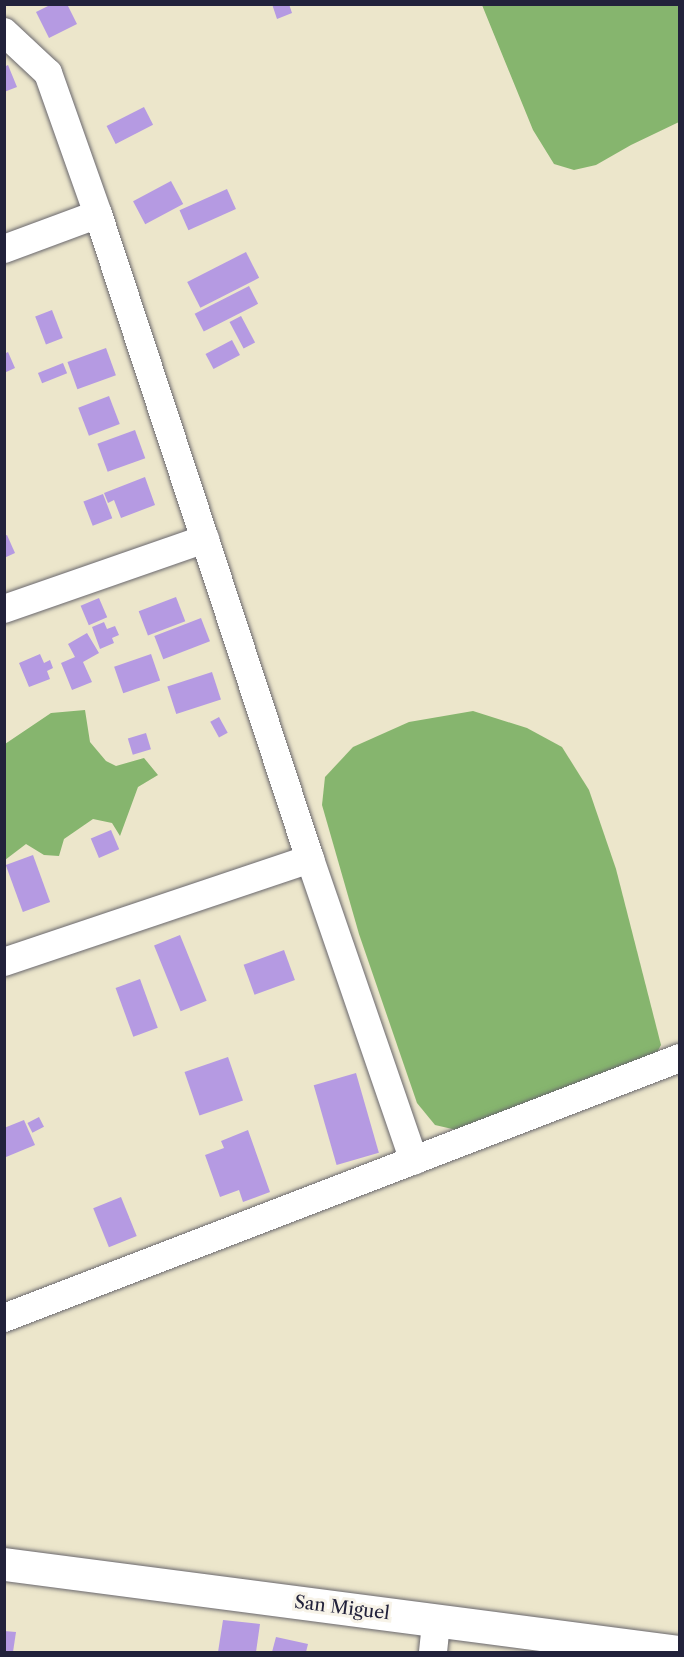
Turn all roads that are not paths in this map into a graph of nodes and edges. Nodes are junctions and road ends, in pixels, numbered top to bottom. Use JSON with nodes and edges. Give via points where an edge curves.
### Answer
{"nodes":[{"id":1,"x":4,"y":33,"type":"edge"},
{"id":2,"x":98,"y":214,"type":"junction"},
{"id":3,"x":4,"y":249,"type":"edge"},
{"id":4,"x":205,"y":539,"type":"junction"},
{"id":5,"x":4,"y":609,"type":"edge"},
{"id":6,"x":310,"y":859,"type":"junction"},
{"id":7,"x":4,"y":962,"type":"edge"},
{"id":8,"x":680,"y":1058,"type":"edge"},
{"id":9,"x":414,"y":1161,"type":"junction"},
{"id":10,"x":4,"y":1318,"type":"edge"},
{"id":11,"x":4,"y":1564,"type":"edge"},
{"id":12,"x":436,"y":1621,"type":"junction"},
{"id":13,"x":433,"y":1653,"type":"edge"},
{"id":14,"x":679,"y":1653,"type":"edge"}],
"edges":[{"from":1,"to":2,"type":"street","via":[[48,73]]},
{"from":2,"to":3,"type":"street"},
{"from":2,"to":4,"type":"street"},
{"from":4,"to":5,"type":"street"},
{"from":4,"to":6,"type":"street"},
{"from":6,"to":7,"type":"street"},
{"from":6,"to":9,"type":"street"},
{"from":8,"to":9,"type":"street"},
{"from":9,"to":10,"type":"street"},
{"from":11,"to":12,"type":"street","name":"San Miguel"},
{"from":12,"to":13,"type":"street"},
{"from":12,"to":14,"type":"street","name":"San Miguel"}]}
